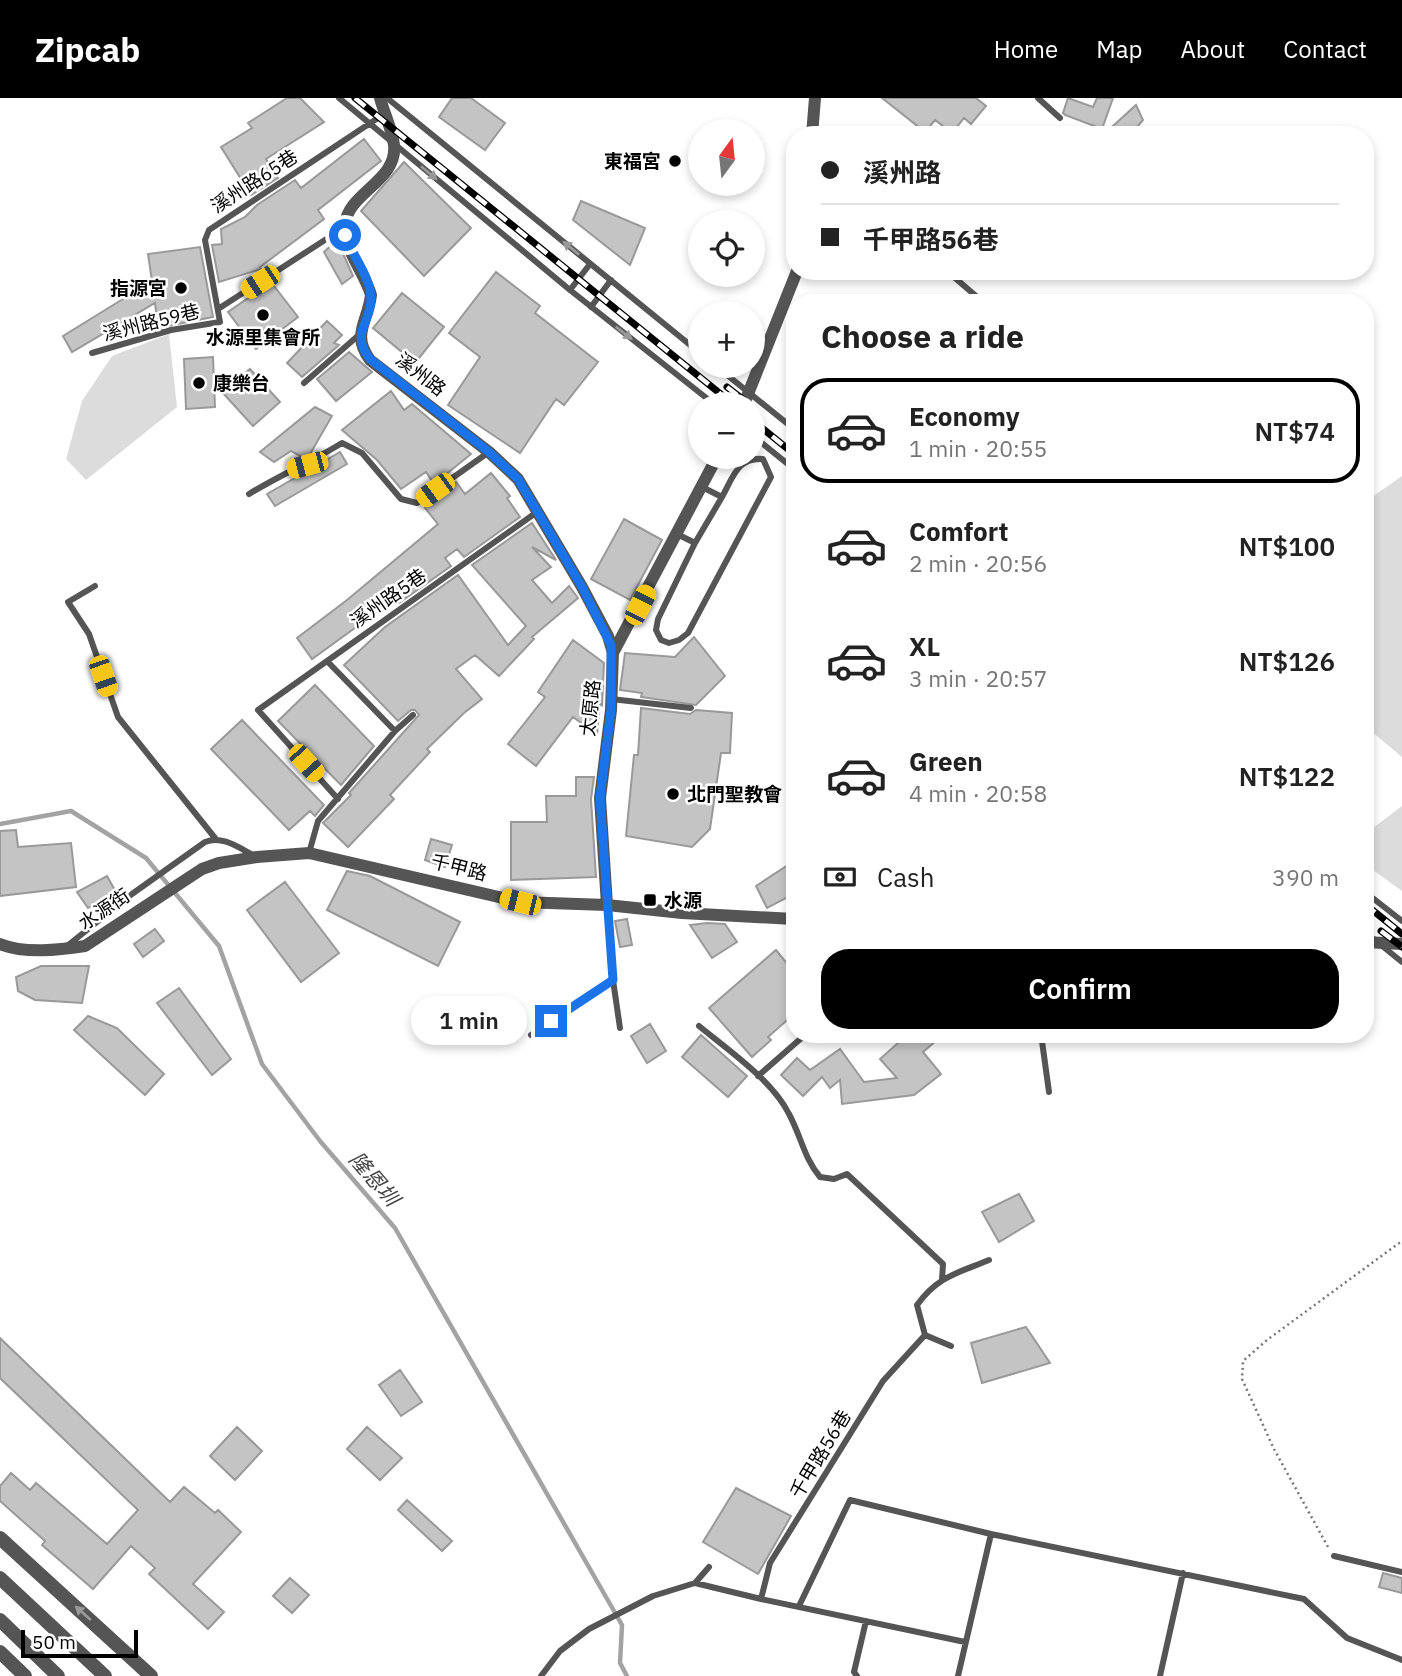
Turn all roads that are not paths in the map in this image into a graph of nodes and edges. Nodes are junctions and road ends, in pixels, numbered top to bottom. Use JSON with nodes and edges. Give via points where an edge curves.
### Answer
{"nodes":[{"id":1,"x":339,"y":98,"type":"edge"},
{"id":2,"x":380,"y":98,"type":"edge"},
{"id":3,"x":387,"y":98,"type":"edge"},
{"id":4,"x":815,"y":98,"type":"edge"},
{"id":5,"x":1038,"y":98,"type":"edge"},
{"id":6,"x":384,"y":114,"type":"junction"},
{"id":7,"x":1060,"y":118,"type":"dead end"},
{"id":8,"x":371,"y":124,"type":"junction"},
{"id":9,"x":813,"y":126,"type":"edge"},
{"id":10,"x":394,"y":144,"type":"junction"},
{"id":11,"x":345,"y":227,"type":"junction"},
{"id":12,"x":590,"y":264,"type":"junction"},
{"id":13,"x":611,"y":280,"type":"junction"},
{"id":14,"x":957,"y":280,"type":"edge"},
{"id":15,"x":570,"y":290,"type":"junction"},
{"id":16,"x":974,"y":294,"type":"edge"},
{"id":17,"x":786,"y":299,"type":"edge"},
{"id":18,"x":591,"y":307,"type":"junction"},
{"id":19,"x":218,"y":309,"type":"junction"},
{"id":20,"x":360,"y":334,"type":"junction"},
{"id":21,"x":688,"y":343,"type":"edge"},
{"id":22,"x":92,"y":353,"type":"dead end"},
{"id":23,"x":727,"y":378,"type":"edge"},
{"id":24,"x":304,"y":383,"type":"dead end"},
{"id":25,"x":699,"y":392,"type":"edge"},
{"id":26,"x":740,"y":392,"type":"edge"},
{"id":27,"x":750,"y":392,"type":"edge"},
{"id":28,"x":765,"y":410,"type":"edge"},
{"id":29,"x":786,"y":424,"type":"edge"},
{"id":30,"x":765,"y":446,"type":"edge"},
{"id":31,"x":489,"y":452,"type":"junction"},
{"id":32,"x":786,"y":463,"type":"edge"},
{"id":33,"x":711,"y":469,"type":"edge"},
{"id":34,"x":701,"y":487,"type":"junction"},
{"id":35,"x":249,"y":494,"type":"dead end"},
{"id":36,"x":722,"y":497,"type":"junction"},
{"id":37,"x":537,"y":512,"type":"junction"},
{"id":38,"x":677,"y":534,"type":"junction"},
{"id":39,"x":695,"y":543,"type":"junction"},
{"id":40,"x":95,"y":586,"type":"dead end"},
{"id":41,"x":612,"y":653,"type":"junction"},
{"id":42,"x":327,"y":661,"type":"junction"},
{"id":43,"x":611,"y":699,"type":"junction"},
{"id":44,"x":691,"y":708,"type":"dead end"},
{"id":45,"x":413,"y":715,"type":"dead end"},
{"id":46,"x":395,"y":730,"type":"junction"},
{"id":47,"x":338,"y":799,"type":"junction"},
{"id":48,"x":215,"y":838,"type":"junction"},
{"id":49,"x":309,"y":853,"type":"junction"},
{"id":50,"x":257,"y":857,"type":"junction"},
{"id":51,"x":202,"y":869,"type":"joint"},
{"id":52,"x":1374,"y":898,"type":"edge"},
{"id":53,"x":607,"y":905,"type":"junction"},
{"id":54,"x":786,"y":919,"type":"edge"},
{"id":55,"x":1402,"y":921,"type":"edge"},
{"id":56,"x":1374,"y":943,"type":"edge"},
{"id":57,"x":0,"y":944,"type":"edge"},
{"id":58,"x":1374,"y":944,"type":"edge"},
{"id":59,"x":1402,"y":944,"type":"edge"},
{"id":60,"x":63,"y":950,"type":"junction"},
{"id":61,"x":1402,"y":962,"type":"edge"},
{"id":62,"x":613,"y":980,"type":"junction"},
{"id":63,"x":699,"y":1026,"type":"dead end"},
{"id":64,"x":620,"y":1028,"type":"dead end"},
{"id":65,"x":531,"y":1035,"type":"dead end"},
{"id":66,"x":796,"y":1043,"type":"edge"},
{"id":67,"x":1042,"y":1043,"type":"edge"},
{"id":68,"x":758,"y":1076,"type":"junction"},
{"id":69,"x":1049,"y":1092,"type":"dead end"},
{"id":70,"x":989,"y":1260,"type":"dead end"},
{"id":71,"x":942,"y":1280,"type":"junction"},
{"id":72,"x":925,"y":1335,"type":"junction"},
{"id":73,"x":951,"y":1346,"type":"dead end"},
{"id":74,"x":991,"y":1534,"type":"junction"},
{"id":75,"x":0,"y":1538,"type":"edge"},
{"id":76,"x":1334,"y":1556,"type":"road end"},
{"id":77,"x":709,"y":1567,"type":"dead end"},
{"id":78,"x":1402,"y":1572,"type":"edge"},
{"id":79,"x":1183,"y":1573,"type":"junction"},
{"id":80,"x":0,"y":1578,"type":"edge"},
{"id":81,"x":695,"y":1583,"type":"junction"},
{"id":82,"x":761,"y":1599,"type":"junction"},
{"id":83,"x":799,"y":1606,"type":"junction"},
{"id":84,"x":0,"y":1620,"type":"edge"},
{"id":85,"x":866,"y":1621,"type":"junction"},
{"id":86,"x":965,"y":1642,"type":"junction"},
{"id":87,"x":0,"y":1652,"type":"edge"},
{"id":88,"x":1402,"y":1660,"type":"edge"},
{"id":89,"x":25,"y":1676,"type":"edge"},
{"id":90,"x":58,"y":1676,"type":"edge"},
{"id":91,"x":105,"y":1676,"type":"edge"},
{"id":92,"x":151,"y":1676,"type":"edge"},
{"id":93,"x":541,"y":1676,"type":"edge"},
{"id":94,"x":857,"y":1676,"type":"edge"},
{"id":95,"x":958,"y":1676,"type":"edge"},
{"id":96,"x":1160,"y":1676,"type":"edge"}],
"edges":[{"from":1,"to":8,"type":"lane"},
{"from":2,"to":6,"type":"street"},
{"from":12,"to":3,"type":"lane","one_way":true},
{"from":4,"to":9,"type":"street"},
{"from":5,"to":7,"type":"lane"},
{"from":6,"to":8,"type":"lane","name":"溪州路65巷"},
{"from":6,"to":10,"type":"street"},
{"from":8,"to":10,"type":"lane"},
{"from":8,"to":19,"type":"lane","name":"溪州路65巷","via":[[209,230],[205,240]]},
{"from":10,"to":11,"type":"street","via":[[388,167],[350,210]]},
{"from":10,"to":15,"type":"lane","one_way":true},
{"from":11,"to":19,"type":"lane","name":"溪州路59巷"},
{"from":11,"to":20,"type":"street","via":[[371,295]]},
{"from":12,"to":13,"type":"lane"},
{"from":12,"to":15,"type":"lane"},
{"from":13,"to":18,"type":"lane"},
{"from":13,"to":21,"type":"lane"},
{"from":14,"to":16,"type":"lane"},
{"from":15,"to":18,"type":"lane"},
{"from":17,"to":27,"type":"street"},
{"from":18,"to":25,"type":"lane","one_way":true},
{"from":19,"to":22,"type":"lane","name":"溪州路59巷","via":[[220,322],[171,330]]},
{"from":20,"to":24,"type":"lane"},
{"from":20,"to":31,"type":"street","name":"溪州路","via":[[362,349],[370,359]]},
{"from":23,"to":26,"type":"lane"},
{"from":28,"to":29,"type":"lane"},
{"from":30,"to":32,"type":"lane"},
{"from":31,"to":35,"type":"lane","via":[[417,503],[401,499],[362,453],[342,443]]},
{"from":31,"to":37,"type":"street","name":"溪州路","via":[[518,479]]},
{"from":33,"to":34,"type":"street","name":"太原路"},
{"from":34,"to":36,"type":"lane"},
{"from":34,"to":38,"type":"street","name":"太原路"},
{"from":36,"to":39,"type":"lane"},
{"from":36,"to":39,"type":"lane","via":[[743,461],[762,459],[771,477],[688,633],[669,643],[656,631],[658,619]]},
{"from":37,"to":41,"type":"street","name":"溪州路","via":[[582,587]]},
{"from":37,"to":42,"type":"lane","name":"溪州路5巷"},
{"from":38,"to":39,"type":"lane"},
{"from":38,"to":41,"type":"street","name":"太原路"},
{"from":40,"to":48,"type":"lane","via":[[68,601],[89,634],[118,717]]},
{"from":41,"to":43,"type":"street","name":"太原路"},
{"from":42,"to":46,"type":"lane"},
{"from":42,"to":47,"type":"lane","name":"溪州路5巷","via":[[258,710]]},
{"from":43,"to":44,"type":"lane"},
{"from":43,"to":53,"type":"street","name":"太原路","via":[[600,798]]},
{"from":45,"to":46,"type":"lane"},
{"from":46,"to":47,"type":"lane"},
{"from":47,"to":49,"type":"lane","via":[[318,821]]},
{"from":48,"to":50,"type":"lane"},
{"from":48,"to":60,"type":"lane","via":[[132,894]]},
{"from":49,"to":50,"type":"street","name":"千甲路"},
{"from":49,"to":53,"type":"street","name":"千甲路","via":[[520,902]]},
{"from":50,"to":51,"type":"street","name":"千甲路"},
{"from":51,"to":60,"type":"street","name":"水源街","via":[[85,946]]},
{"from":52,"to":55,"type":"lane"},
{"from":53,"to":54,"type":"street","name":"千甲路"},
{"from":53,"to":62,"type":"lane"},
{"from":56,"to":59,"type":"street"},
{"from":57,"to":60,"type":"street","name":"水源街"},
{"from":58,"to":61,"type":"lane"},
{"from":62,"to":64,"type":"lane"},
{"from":62,"to":65,"type":"lane"},
{"from":63,"to":68,"type":"lane"},
{"from":66,"to":68,"type":"lane"},
{"from":67,"to":69,"type":"lane"},
{"from":68,"to":71,"type":"lane","via":[[789,1112],[808,1163],[820,1177],[834,1179],[847,1174],[943,1264]]},
{"from":70,"to":71,"type":"lane"},
{"from":71,"to":72,"type":"lane","via":[[930,1287],[918,1305]]},
{"from":72,"to":73,"type":"lane"},
{"from":72,"to":82,"type":"lane","name":"千甲路56巷","via":[[883,1381],[770,1563]]},
{"from":74,"to":79,"type":"lane"},
{"from":74,"to":83,"type":"lane","via":[[850,1500]]},
{"from":74,"to":86,"type":"lane"},
{"from":92,"to":75,"type":"street","one_way":true},
{"from":76,"to":78,"type":"lane"},
{"from":77,"to":81,"type":"lane"},
{"from":79,"to":88,"type":"lane","via":[[1304,1599],[1347,1638]]},
{"from":79,"to":96,"type":"lane"},
{"from":80,"to":91,"type":"street"},
{"from":81,"to":82,"type":"lane"},
{"from":81,"to":93,"type":"lane","via":[[653,1596],[589,1629],[560,1651]]},
{"from":82,"to":83,"type":"lane"},
{"from":83,"to":85,"type":"lane"},
{"from":84,"to":90,"type":"street"},
{"from":85,"to":86,"type":"lane"},
{"from":85,"to":94,"type":"lane","via":[[854,1672]]},
{"from":86,"to":95,"type":"lane"},
{"from":87,"to":89,"type":"street"}]}
